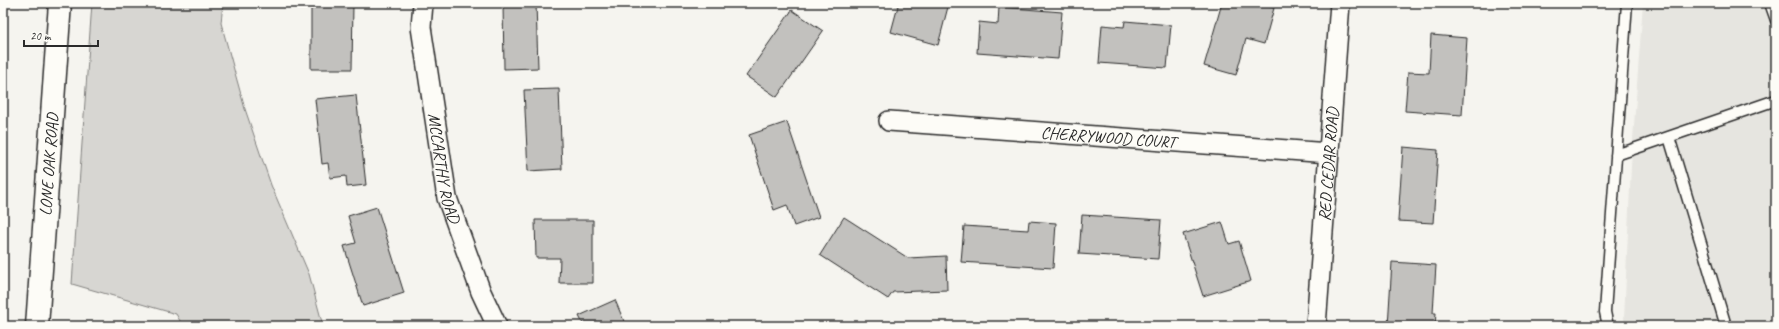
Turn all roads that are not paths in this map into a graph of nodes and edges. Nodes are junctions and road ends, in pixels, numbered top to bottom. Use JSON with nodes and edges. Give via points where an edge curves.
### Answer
{"nodes":[{"id":1,"x":60,"y":3,"type":"edge"},
{"id":2,"x":423,"y":3,"type":"edge"},
{"id":3,"x":1340,"y":3,"type":"edge"},
{"id":4,"x":1627,"y":3,"type":"edge"},
{"id":5,"x":1770,"y":3,"type":"edge"},
{"id":6,"x":1776,"y":20,"type":"edge"},
{"id":7,"x":1776,"y":100,"type":"edge"},
{"id":8,"x":889,"y":121,"type":"dead end"},
{"id":9,"x":1669,"y":137,"type":"junction"},
{"id":10,"x":1329,"y":153,"type":"junction"},
{"id":11,"x":1616,"y":155,"type":"junction"},
{"id":12,"x":37,"y":326,"type":"edge"},
{"id":13,"x":497,"y":326,"type":"edge"},
{"id":14,"x":1316,"y":326,"type":"edge"},
{"id":15,"x":1608,"y":326,"type":"edge"},
{"id":16,"x":1726,"y":326,"type":"edge"}],
"edges":[{"from":1,"to":12,"type":"main road","name":"LONE OAK ROAD"},
{"from":2,"to":13,"type":"street","name":"MCCARTHY ROAD","via":[[421,27],[447,198],[481,292]]},
{"from":3,"to":10,"type":"street","name":"RED CEDAR ROAD"},
{"from":4,"to":11,"type":"lane"},
{"from":5,"to":6,"type":"lane"},
{"from":7,"to":9,"type":"lane"},
{"from":8,"to":10,"type":"street","name":"CHERRYWOOD COURT"},
{"from":9,"to":11,"type":"lane"},
{"from":9,"to":16,"type":"lane"},
{"from":10,"to":14,"type":"street","name":"RED CEDAR ROAD"},
{"from":11,"to":15,"type":"lane","via":[[1605,312]]}]}
